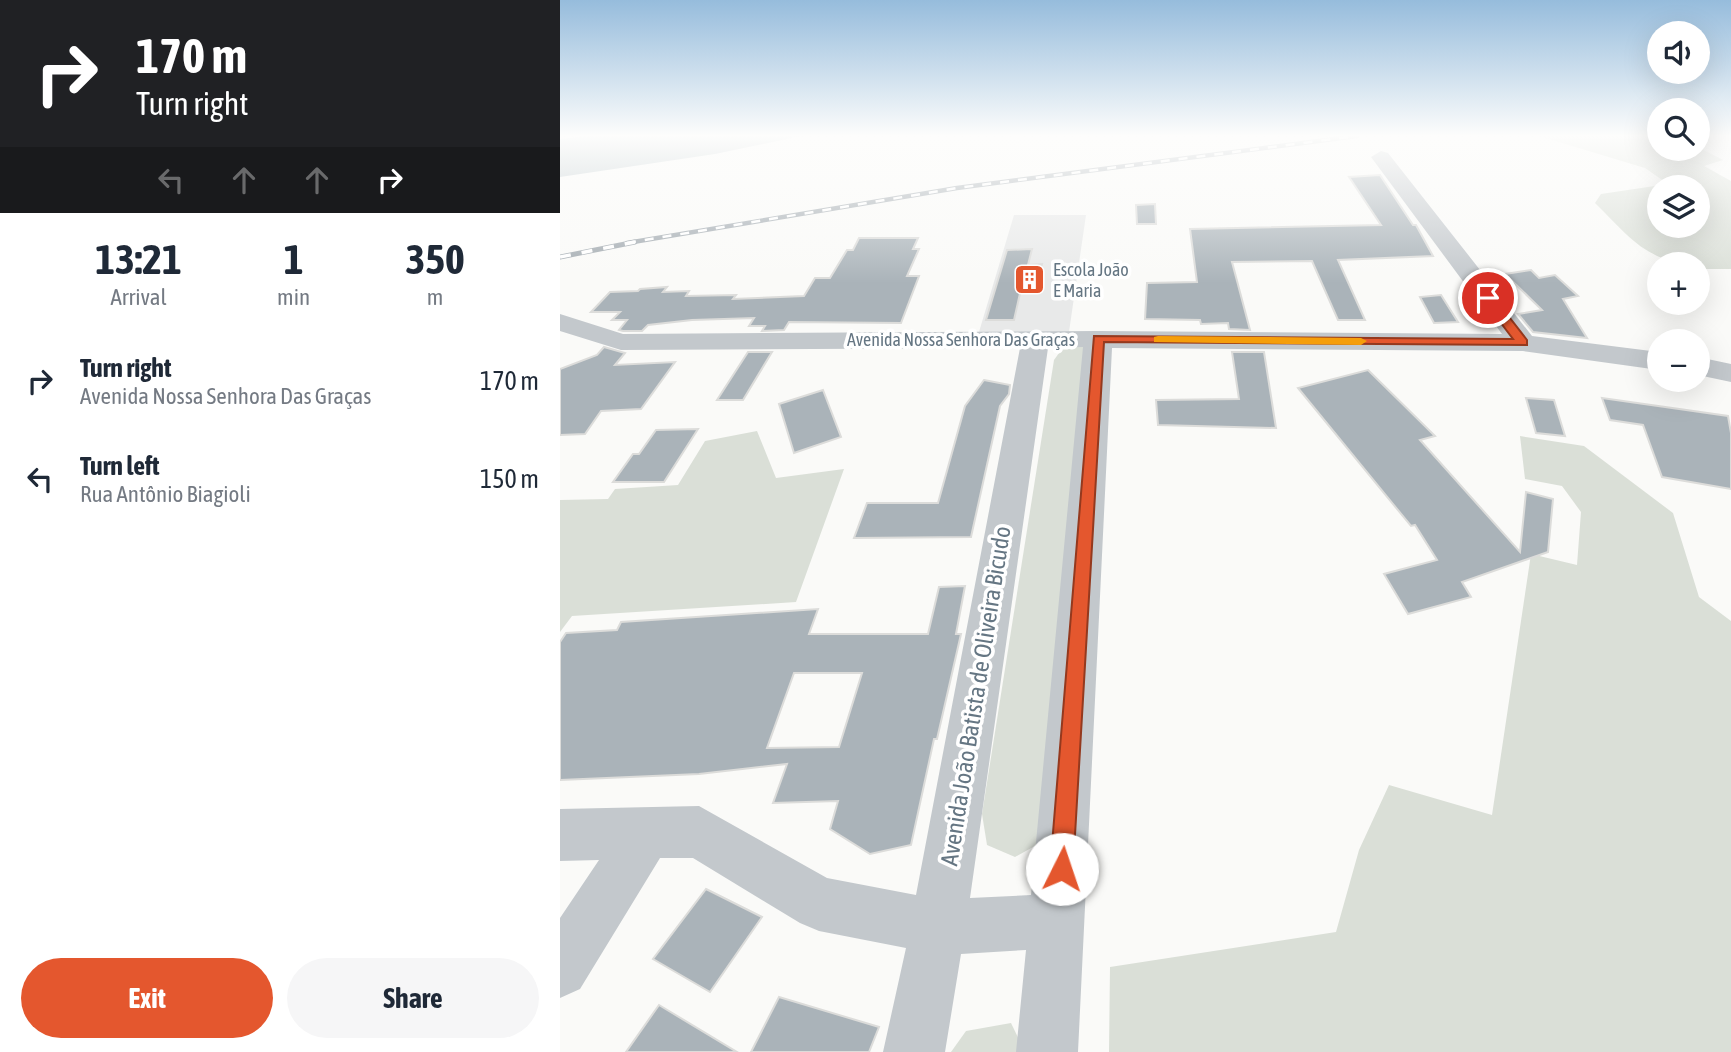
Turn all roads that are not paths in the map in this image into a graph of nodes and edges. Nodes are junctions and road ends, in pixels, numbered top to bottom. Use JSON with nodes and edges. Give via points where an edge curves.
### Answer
{"nodes":[{"id":1,"x":1402,"y":185,"type":"edge"},
{"id":2,"x":560,"y":322,"type":"edge"},
{"id":3,"x":596,"y":335,"type":"junction"},
{"id":4,"x":1098,"y":339,"type":"junction"},
{"id":5,"x":1035,"y":340,"type":"junction"},
{"id":6,"x":1522,"y":343,"type":"junction"},
{"id":7,"x":560,"y":351,"type":"edge"},
{"id":8,"x":1647,"y":359,"type":"edge"},
{"id":9,"x":1710,"y":369,"type":"edge"},
{"id":10,"x":1731,"y":373,"type":"edge"},
{"id":11,"x":646,"y":834,"type":"junction"},
{"id":12,"x":560,"y":835,"type":"edge"},
{"id":13,"x":1058,"y":922,"type":"junction"},
{"id":14,"x":938,"y":927,"type":"junction"},
{"id":15,"x":563,"y":960,"type":"edge"},
{"id":16,"x":914,"y":1052,"type":"edge"},
{"id":17,"x":1048,"y":1052,"type":"edge"}],
"edges":[{"from":1,"to":6,"type":"street"},
{"from":2,"to":3,"type":"street","name":"Avenida Nossa Senhora Das Graças"},
{"from":3,"to":5,"type":"street","name":"Avenida Nossa Senhora Das Graças","via":[[621,342]]},
{"from":3,"to":7,"type":"street"},
{"from":4,"to":5,"type":"street","name":"Avenida Nossa Senhora Das Graças"},
{"from":4,"to":6,"type":"street","name":"Avenida Nossa Senhora Das Graças"},
{"from":4,"to":13,"type":"street"},
{"from":5,"to":14,"type":"street","name":"Avenida João Batista de Oliveira Bicudo"},
{"from":6,"to":8,"type":"street","name":"Avenida Nossa Senhora Das Graças"},
{"from":9,"to":10,"type":"street"},
{"from":11,"to":12,"type":"street"},
{"from":11,"to":14,"type":"street","via":[[699,832],[819,904]]},
{"from":11,"to":15,"type":"street"},
{"from":13,"to":14,"type":"street"},
{"from":13,"to":17,"type":"street"},
{"from":14,"to":16,"type":"street","name":"Avenida João Batista de Oliveira Bicudo"}]}
